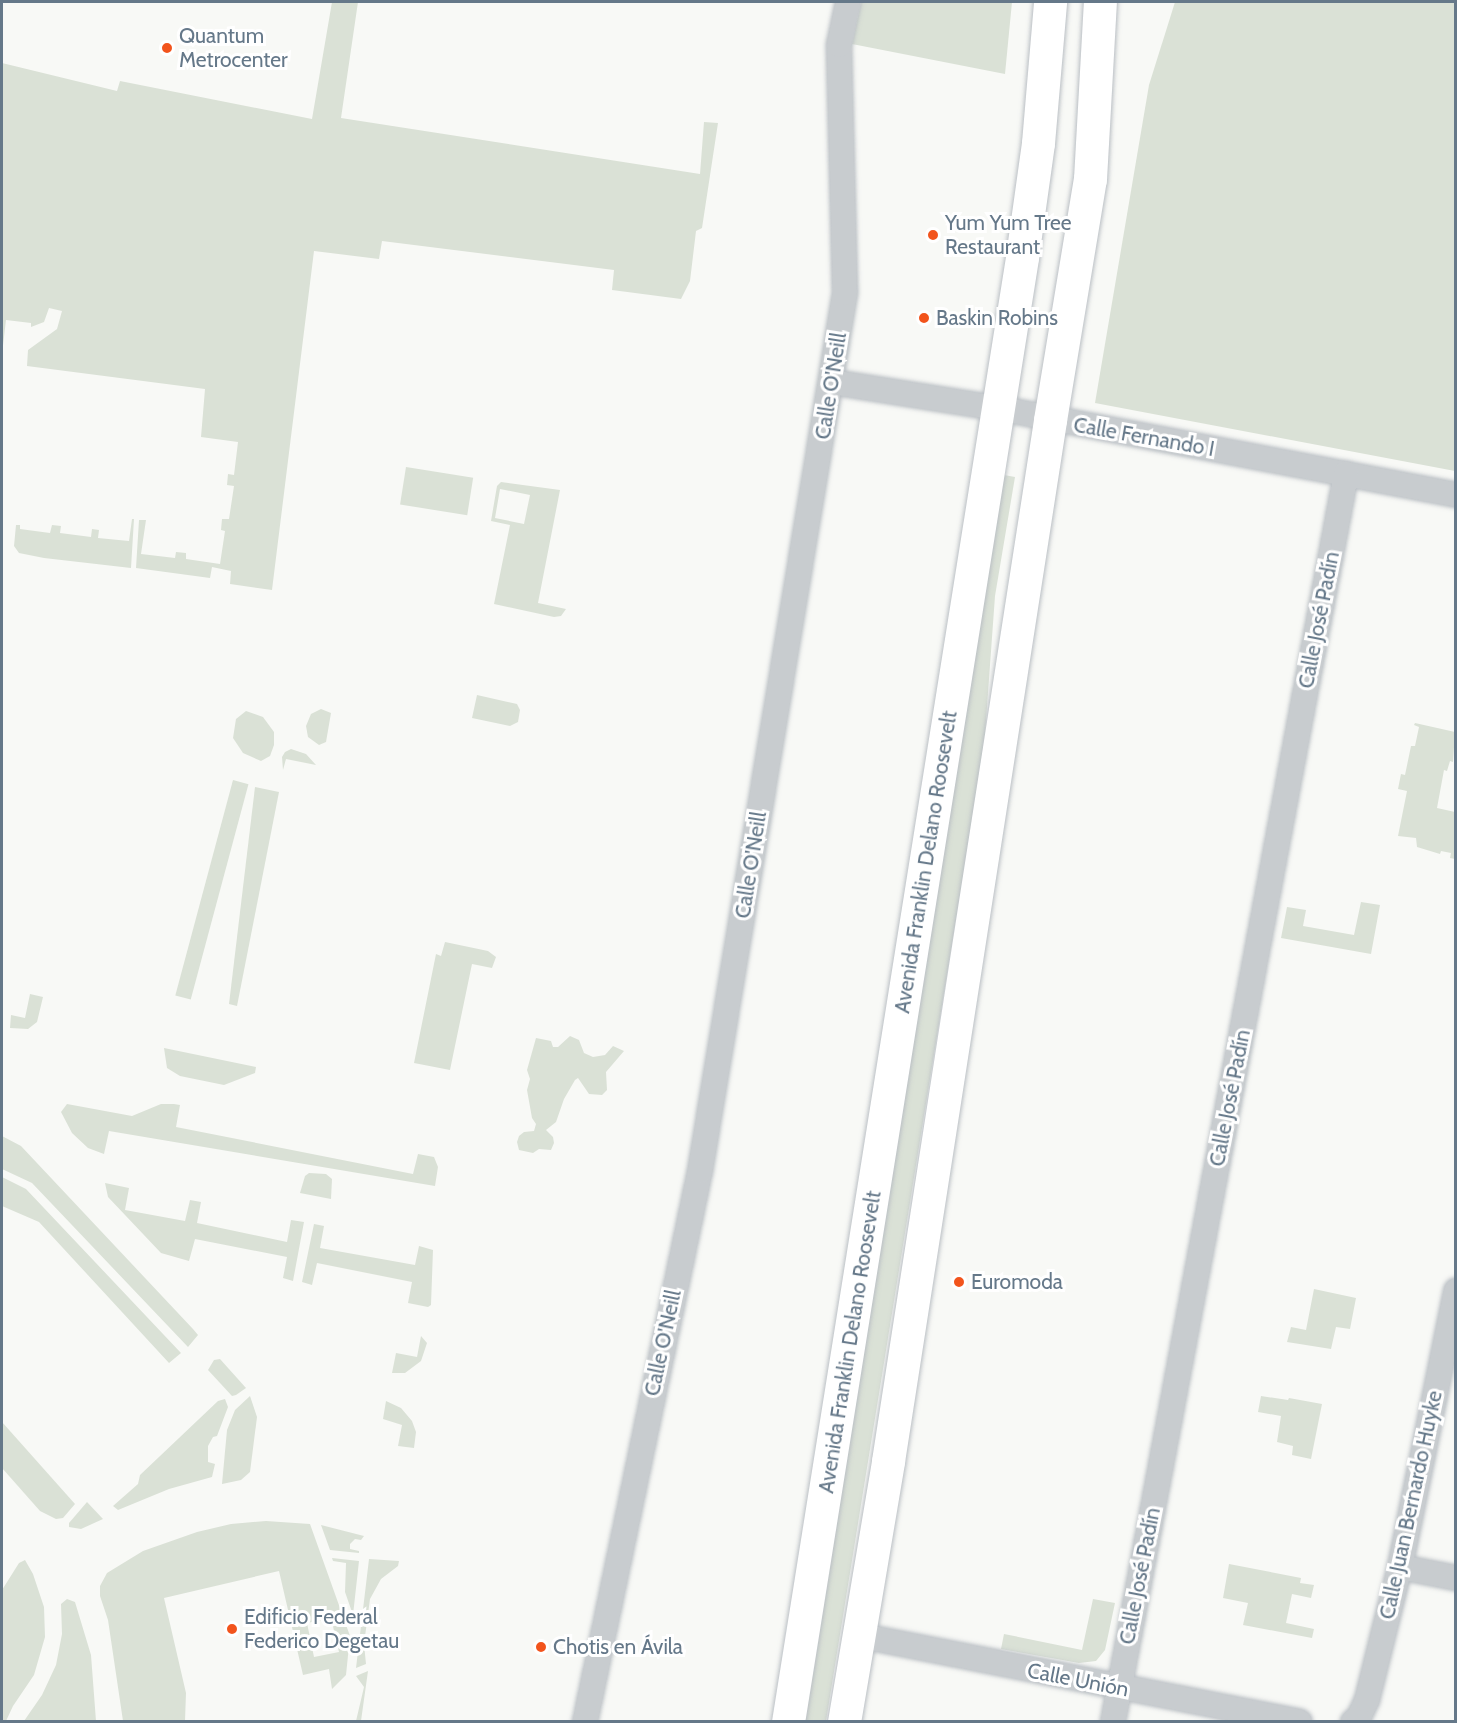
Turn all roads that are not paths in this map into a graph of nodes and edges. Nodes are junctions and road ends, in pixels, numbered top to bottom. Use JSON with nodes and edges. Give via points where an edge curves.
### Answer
{"nodes":[{"id":1,"x":848,"y":2,"type":"edge"},
{"id":2,"x":1050,"y":2,"type":"edge"},
{"id":3,"x":1100,"y":2,"type":"edge"},
{"id":4,"x":832,"y":382,"type":"junction"},
{"id":5,"x":997,"y":408,"type":"junction"},
{"id":6,"x":1050,"y":420,"type":"junction"},
{"id":7,"x":1346,"y":474,"type":"junction"},
{"id":8,"x":1455,"y":495,"type":"edge"},
{"id":9,"x":1455,"y":1291,"type":"edge"},
{"id":10,"x":1400,"y":1567,"type":"junction"},
{"id":11,"x":1455,"y":1578,"type":"edge"},
{"id":12,"x":857,"y":1635,"type":"junction"},
{"id":13,"x":1119,"y":1688,"type":"junction"},
{"id":14,"x":1268,"y":1719,"type":"edge"},
{"id":15,"x":1359,"y":1720,"type":"edge"},
{"id":16,"x":585,"y":1722,"type":"edge"},
{"id":17,"x":788,"y":1722,"type":"edge"},
{"id":18,"x":844,"y":1722,"type":"edge"},
{"id":19,"x":1113,"y":1722,"type":"edge"},
{"id":20,"x":1300,"y":1722,"type":"edge"}],
"edges":[{"from":1,"to":4,"type":"street","name":"Calle O'Neill","via":[[838,45],[845,293]]},
{"from":2,"to":5,"type":"main road","name":"Avenida Franklin Delano Roosevelt","via":[[1038,143]]},
{"from":3,"to":6,"type":"main road","via":[[1090,179]]},
{"from":4,"to":5,"type":"street","name":"Calle Fernando I"},
{"from":4,"to":16,"type":"street","name":"Calle O'Neill","via":[[700,1171]]},
{"from":5,"to":6,"type":"street","name":"Calle Fernando I"},
{"from":5,"to":17,"type":"main road","name":"Avenida Franklin Delano Roosevelt"},
{"from":6,"to":7,"type":"street","name":"Calle Fernando I"},
{"from":6,"to":12,"type":"main road","via":[[890,1449]]},
{"from":7,"to":8,"type":"street","name":"Calle Fernando I"},
{"from":7,"to":13,"type":"street","name":"Calle José Padín"},
{"from":9,"to":10,"type":"street","name":"Calle Juan Bernardo Huyke"},
{"from":10,"to":11,"type":"street"},
{"from":10,"to":15,"type":"street","name":"Calle Juan Bernardo Huyke"},
{"from":12,"to":13,"type":"street","name":"Calle Unión"},
{"from":12,"to":18,"type":"main road"},
{"from":13,"to":14,"type":"street","name":"Calle Unión"},
{"from":13,"to":19,"type":"street","name":"Calle José Padín"},
{"from":14,"to":20,"type":"street","name":"Calle Unión"}]}
